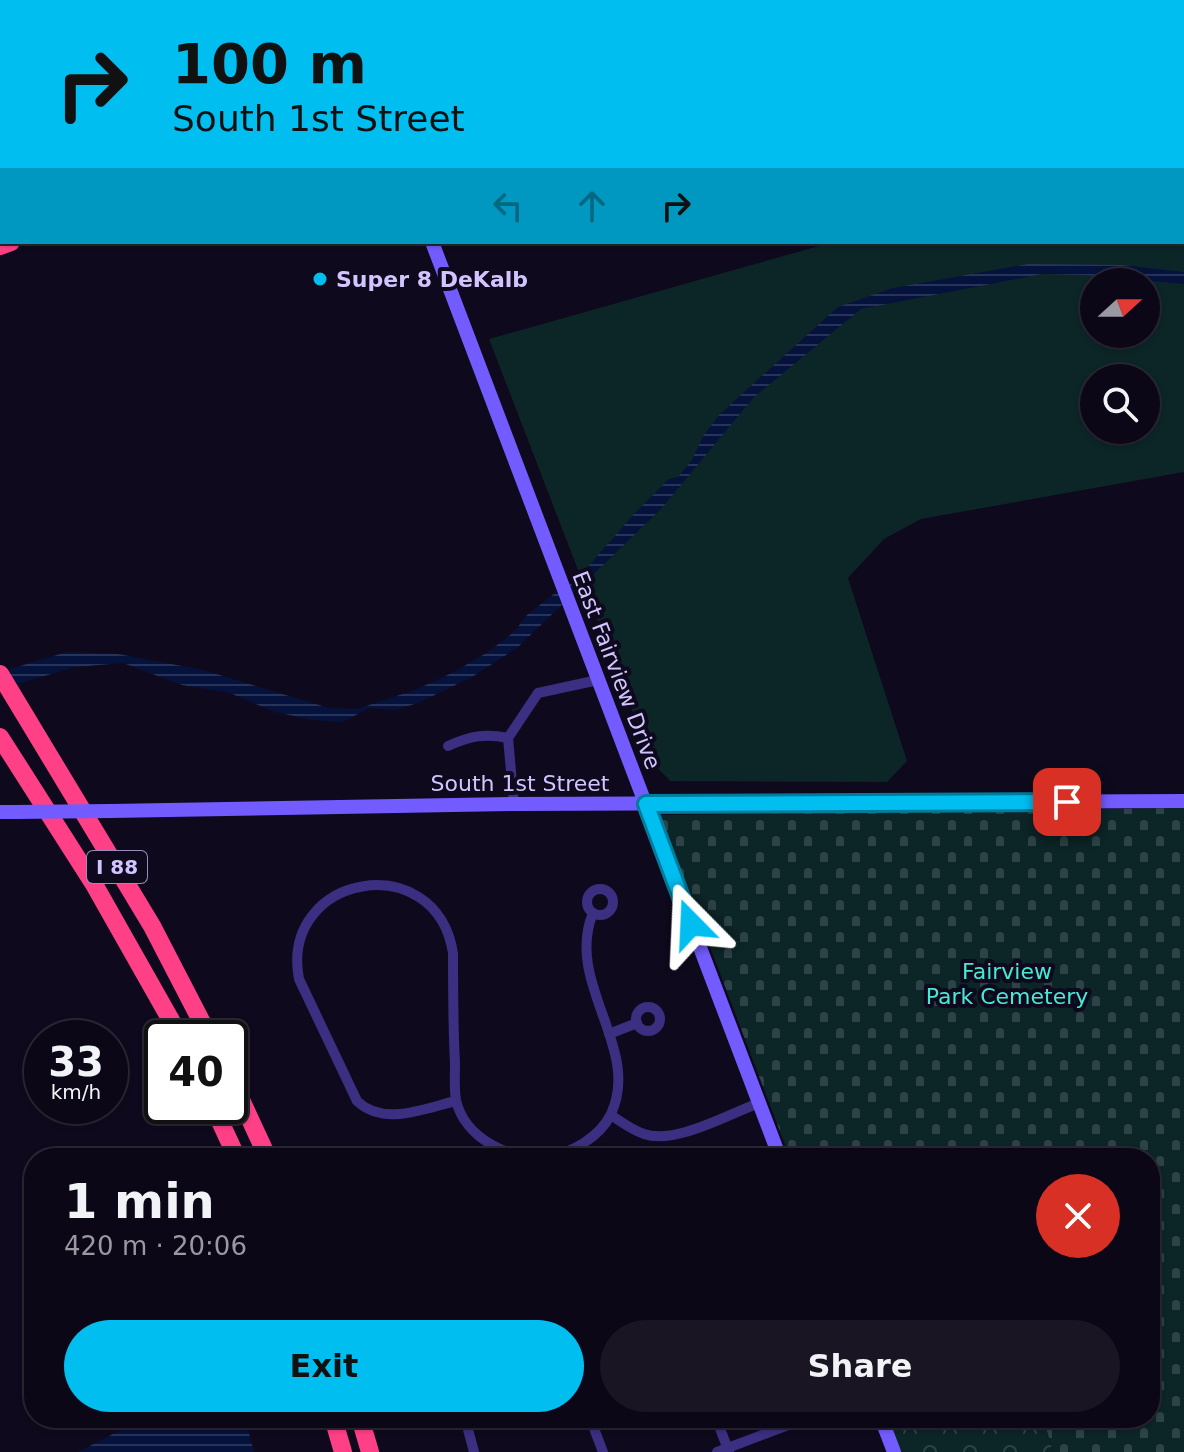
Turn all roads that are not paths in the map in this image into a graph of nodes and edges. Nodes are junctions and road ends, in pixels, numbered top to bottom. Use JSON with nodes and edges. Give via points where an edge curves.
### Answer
{"nodes":[{"id":1,"x":433,"y":244,"type":"edge"},
{"id":2,"x":1,"y":675,"type":"edge"},
{"id":3,"x":598,"y":680,"type":"junction"},
{"id":4,"x":0,"y":737,"type":"edge"},
{"id":5,"x":508,"y":738,"type":"junction"},
{"id":6,"x":448,"y":746,"type":"dead end"},
{"id":7,"x":1184,"y":801,"type":"edge"},
{"id":8,"x":514,"y":804,"type":"junction"},
{"id":9,"x":646,"y":804,"type":"junction"},
{"id":10,"x":8,"y":812,"type":"edge"},
{"id":11,"x":593,"y":913,"type":"dead end"},
{"id":12,"x":171,"y":1020,"type":"edge"},
{"id":13,"x":201,"y":1020,"type":"edge"},
{"id":14,"x":637,"y":1023,"type":"dead end"},
{"id":15,"x":609,"y":1034,"type":"junction"},
{"id":16,"x":456,"y":1101,"type":"junction"},
{"id":17,"x":759,"y":1103,"type":"junction"},
{"id":18,"x":248,"y":1115,"type":"edge"},
{"id":19,"x":611,"y":1115,"type":"junction"},
{"id":20,"x":221,"y":1124,"type":"edge"},
{"id":21,"x":232,"y":1148,"type":"edge"},
{"id":22,"x":263,"y":1148,"type":"edge"},
{"id":23,"x":500,"y":1148,"type":"edge"},
{"id":24,"x":574,"y":1148,"type":"edge"},
{"id":25,"x":776,"y":1148,"type":"edge"},
{"id":26,"x":336,"y":1428,"type":"edge"},
{"id":27,"x":363,"y":1428,"type":"edge"},
{"id":28,"x":468,"y":1428,"type":"edge"},
{"id":29,"x":594,"y":1428,"type":"edge"},
{"id":30,"x":718,"y":1428,"type":"edge"},
{"id":31,"x":782,"y":1428,"type":"edge"},
{"id":32,"x":885,"y":1428,"type":"edge"},
{"id":33,"x":724,"y":1451,"type":"edge"},
{"id":34,"x":343,"y":1452,"type":"edge"},
{"id":35,"x":370,"y":1452,"type":"edge"},
{"id":36,"x":474,"y":1452,"type":"edge"},
{"id":37,"x":603,"y":1452,"type":"edge"},
{"id":38,"x":894,"y":1452,"type":"edge"}],
"edges":[{"from":1,"to":3,"type":"street","name":"East Fairview Drive"},
{"from":2,"to":13,"type":"highway","number":"I 88","via":[[152,926]]},
{"from":3,"to":5,"type":"street","via":[[538,693]]},
{"from":3,"to":9,"type":"street","name":"East Fairview Drive"},
{"from":4,"to":12,"type":"highway","number":"I 88","via":[[95,886]]},
{"from":5,"to":6,"type":"street","via":[[478,735]]},
{"from":5,"to":8,"type":"street"},
{"from":7,"to":9,"type":"street","name":"South 1st Street"},
{"from":8,"to":9,"type":"street","name":"South 1st Street"},
{"from":8,"to":10,"type":"street","name":"South 1st Street","bridge":true},
{"from":9,"to":17,"type":"street","name":"East Fairview Drive"},
{"from":11,"to":15,"type":"street","via":[[586,929],[589,973]]},
{"from":14,"to":15,"type":"street"},
{"from":15,"to":19,"type":"street","via":[[619,1073]]},
{"from":16,"to":16,"type":"street","via":[[390,1115],[363,1108],[345,1081],[299,979],[297,962],[306,925],[334,896],[373,884],[390,886],[424,900],[438,915],[453,953]]},
{"from":16,"to":23,"type":"street","via":[[469,1124]]},
{"from":17,"to":19,"type":"street","via":[[662,1137],[642,1134]]},
{"from":17,"to":25,"type":"street","name":"East Fairview Drive"},
{"from":18,"to":22,"type":"highway"},
{"from":19,"to":24,"type":"street"},
{"from":20,"to":21,"type":"highway"},
{"from":26,"to":34,"type":"highway"},
{"from":27,"to":35,"type":"highway"},
{"from":28,"to":36,"type":"street"},
{"from":29,"to":37,"type":"street"},
{"from":30,"to":33,"type":"street"},
{"from":31,"to":33,"type":"street"},
{"from":32,"to":38,"type":"street"}]}
